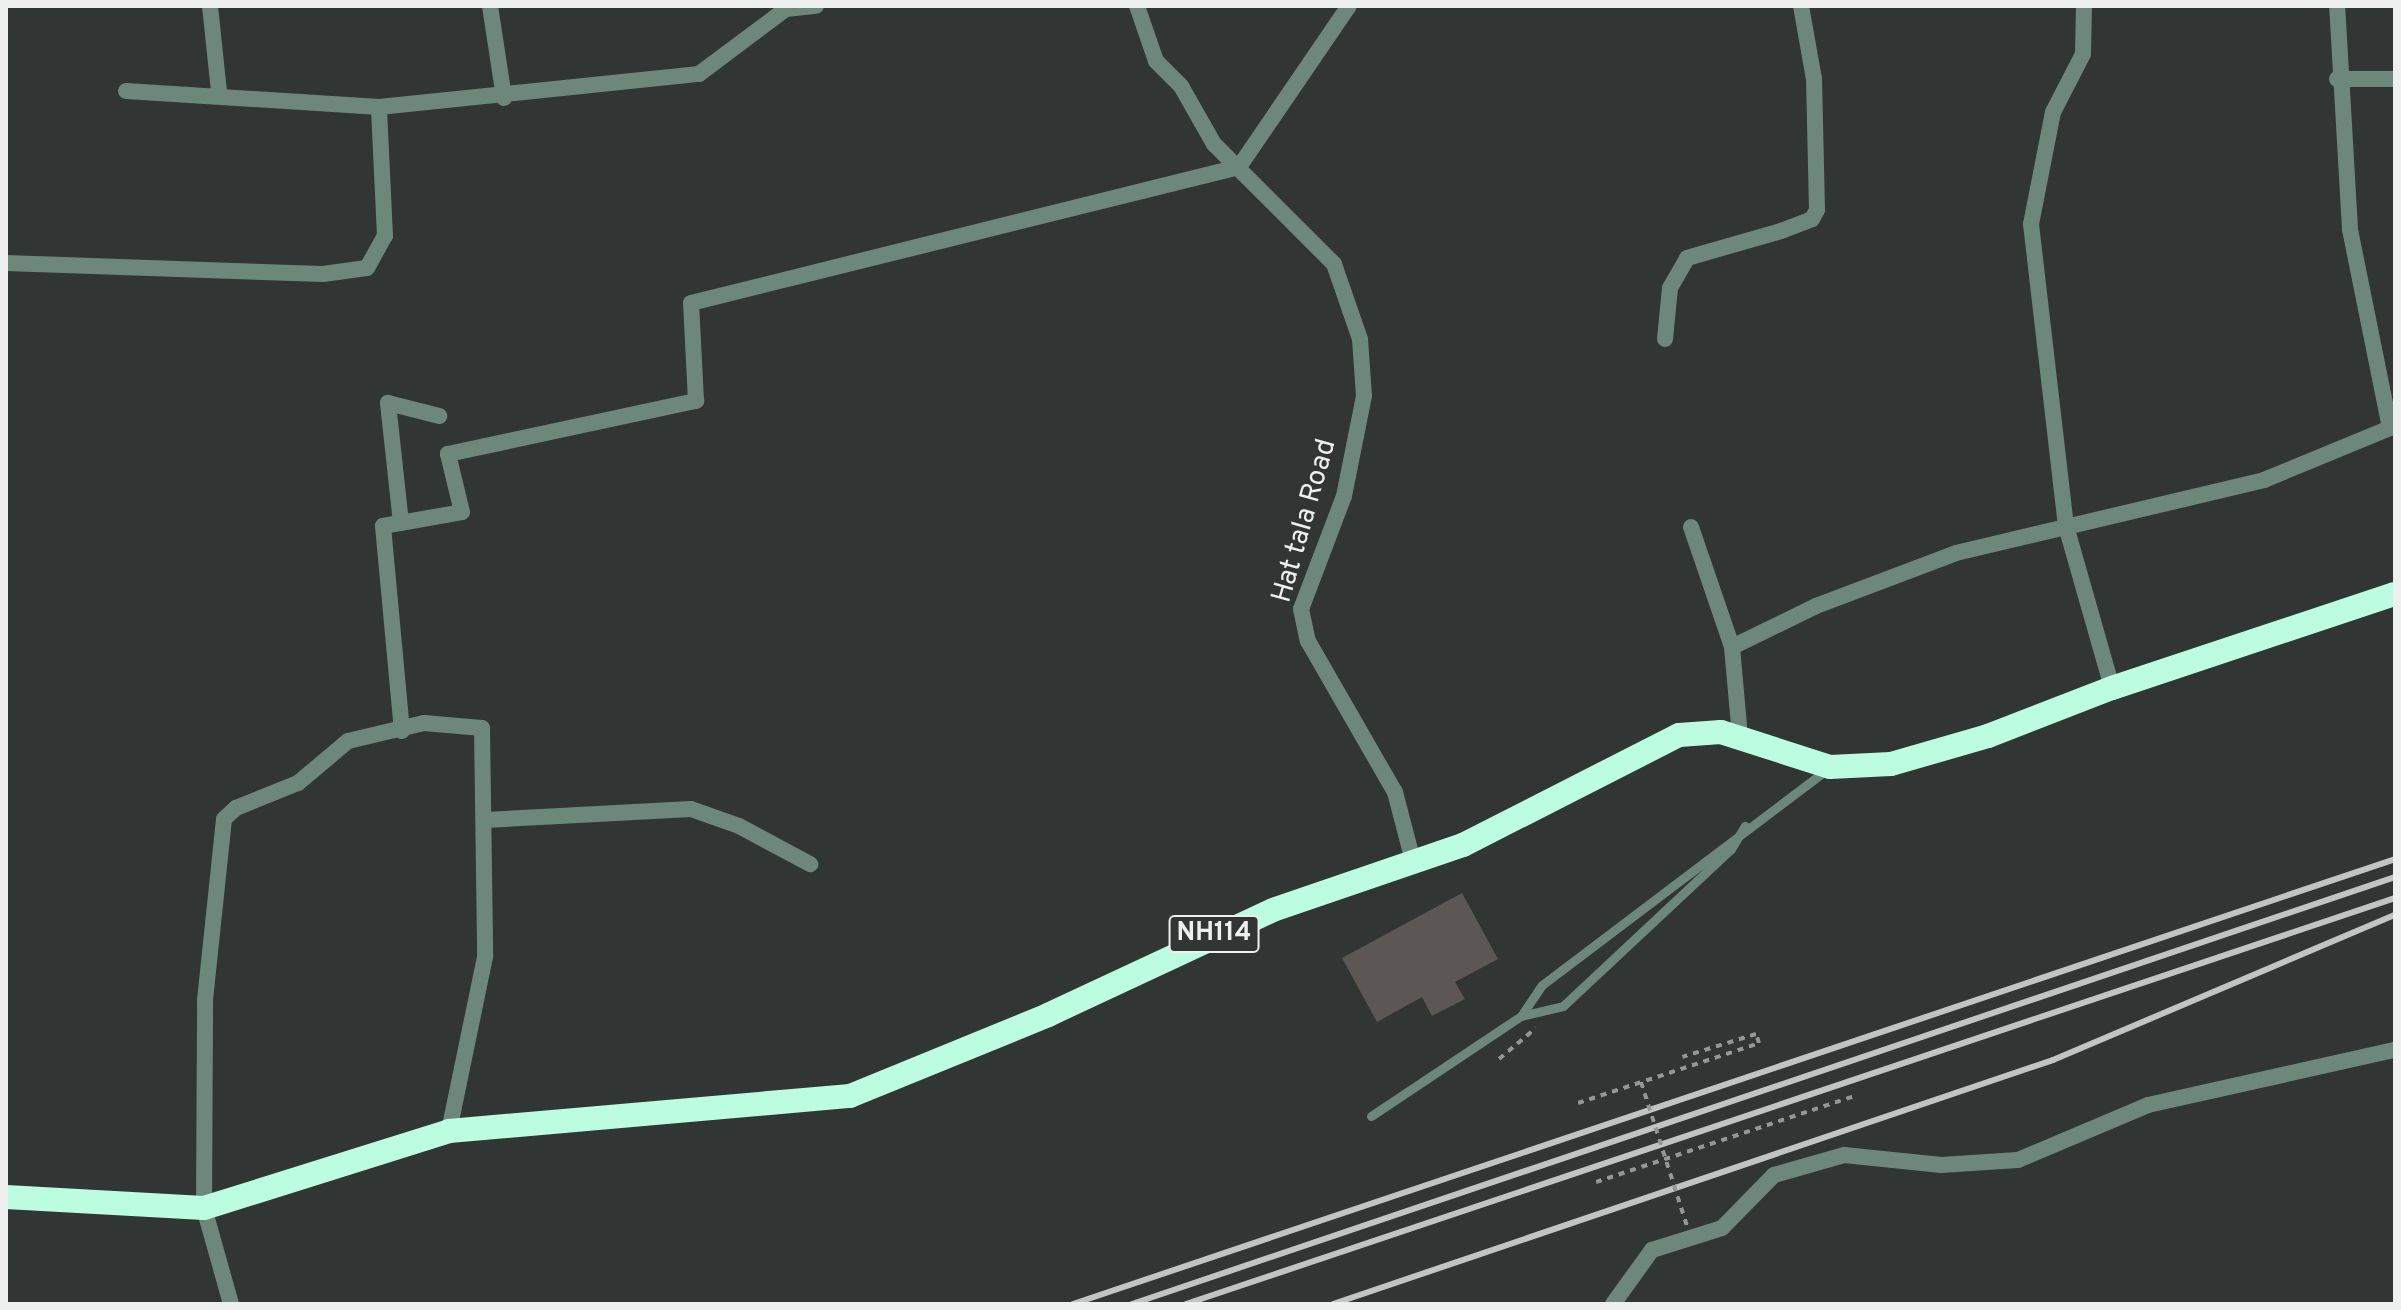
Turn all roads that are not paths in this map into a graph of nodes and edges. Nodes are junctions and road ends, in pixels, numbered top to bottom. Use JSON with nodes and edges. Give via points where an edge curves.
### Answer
{"nodes":[{"id":1,"x":210,"y":6,"type":"edge"},
{"id":2,"x":490,"y":6,"type":"edge"},
{"id":3,"x":816,"y":6,"type":"edge"},
{"id":4,"x":1137,"y":6,"type":"edge"},
{"id":5,"x":1349,"y":6,"type":"edge"},
{"id":6,"x":1801,"y":6,"type":"edge"},
{"id":7,"x":2084,"y":6,"type":"edge"},
{"id":8,"x":2337,"y":6,"type":"edge"},
{"id":9,"x":786,"y":8,"type":"edge"},
{"id":10,"x":2337,"y":79,"type":"junction"},
{"id":11,"x":2395,"y":79,"type":"edge"},
{"id":12,"x":126,"y":91,"type":"dead end"},
{"id":13,"x":219,"y":92,"type":"junction"},
{"id":14,"x":504,"y":98,"type":"junction"},
{"id":15,"x":379,"y":107,"type":"junction"},
{"id":16,"x":1239,"y":167,"type":"junction"},
{"id":17,"x":6,"y":263,"type":"edge"},
{"id":18,"x":1665,"y":339,"type":"dead end"},
{"id":19,"x":439,"y":416,"type":"dead end"},
{"id":20,"x":2392,"y":435,"type":"edge"},
{"id":21,"x":401,"y":523,"type":"junction"},
{"id":22,"x":2066,"y":526,"type":"junction"},
{"id":23,"x":1691,"y":527,"type":"dead end"},
{"id":24,"x":2395,"y":594,"type":"edge"},
{"id":25,"x":1732,"y":647,"type":"junction"},
{"id":26,"x":2112,"y":688,"type":"junction"},
{"id":27,"x":402,"y":729,"type":"junction"},
{"id":28,"x":1740,"y":736,"type":"junction"},
{"id":29,"x":1830,"y":767,"type":"junction"},
{"id":30,"x":486,"y":820,"type":"junction"},
{"id":31,"x":1745,"y":826,"type":"junction"},
{"id":32,"x":1413,"y":861,"type":"junction"},
{"id":33,"x":810,"y":864,"type":"dead end"},
{"id":34,"x":1521,"y":1016,"type":"junction"},
{"id":35,"x":2395,"y":1050,"type":"edge"},
{"id":36,"x":1371,"y":1116,"type":"dead end"},
{"id":37,"x":449,"y":1131,"type":"junction"},
{"id":38,"x":6,"y":1197,"type":"edge"},
{"id":39,"x":204,"y":1208,"type":"junction"},
{"id":40,"x":231,"y":1304,"type":"edge"},
{"id":41,"x":1613,"y":1304,"type":"edge"}],
"edges":[{"from":1,"to":13,"type":"street"},
{"from":2,"to":14,"type":"street"},
{"from":3,"to":9,"type":"street"},
{"from":4,"to":16,"type":"street","name":"Hat tala Road","via":[[1156,61],[1181,86],[1214,144]]},
{"from":5,"to":16,"type":"street"},
{"from":6,"to":18,"type":"street","via":[[1814,79],[1817,210],[1812,219],[1781,231],[1687,258],[1670,288]]},
{"from":7,"to":22,"type":"street","via":[[2083,54],[2053,112],[2031,224]]},
{"from":8,"to":10,"type":"street"},
{"from":9,"to":14,"type":"street","via":[[699,74]]},
{"from":10,"to":11,"type":"street"},
{"from":10,"to":20,"type":"street","via":[[2350,229]]},
{"from":12,"to":13,"type":"street"},
{"from":13,"to":15,"type":"street","via":[[235,100]]},
{"from":14,"to":15,"type":"street"},
{"from":15,"to":17,"type":"street","via":[[385,236],[367,268],[323,274]]},
{"from":16,"to":21,"type":"street","via":[[691,303],[696,401],[448,454],[462,512]]},
{"from":16,"to":32,"type":"street","name":"Hat tala Road","via":[[1334,264],[1360,339],[1364,396],[1344,496],[1301,609],[1308,641],[1395,792]]},
{"from":19,"to":21,"type":"street","via":[[388,403]]},
{"from":20,"to":22,"type":"street","via":[[2264,480]]},
{"from":21,"to":27,"type":"street","via":[[383,526]]},
{"from":22,"to":25,"type":"street","via":[[1956,553],[1816,606]]},
{"from":22,"to":26,"type":"street"},
{"from":23,"to":25,"type":"street"},
{"from":24,"to":26,"type":"highway","number":"NH114"},
{"from":25,"to":28,"type":"street"},
{"from":26,"to":29,"type":"highway","number":"NH114","via":[[1929,755],[1860,769]]},
{"from":27,"to":30,"type":"street","via":[[424,723],[482,728]]},
{"from":27,"to":39,"type":"street","via":[[348,741],[298,783],[236,808],[224,819],[205,1000]]},
{"from":28,"to":29,"type":"highway","number":"NH114"},
{"from":28,"to":32,"type":"highway","number":"NH114","via":[[1704,730],[1679,735],[1496,830]]},
{"from":29,"to":31,"type":"lane"},
{"from":30,"to":33,"type":"street","via":[[691,809],[739,826]]},
{"from":30,"to":37,"type":"street","via":[[485,957]]},
{"from":31,"to":34,"type":"lane","via":[[1542,985]]},
{"from":31,"to":34,"type":"lane","via":[[1731,849],[1563,1006]]},
{"from":32,"to":37,"type":"highway","number":"NH114","via":[[1211,935],[1048,1015],[850,1096]]},
{"from":34,"to":36,"type":"lane"},
{"from":35,"to":41,"type":"street","via":[[2148,1105],[2018,1160],[1941,1165],[1844,1155],[1774,1175],[1722,1228],[1652,1250]]},
{"from":37,"to":39,"type":"highway","number":"NH114"},
{"from":38,"to":39,"type":"highway","number":"NH114"},
{"from":39,"to":40,"type":"street"}]}
